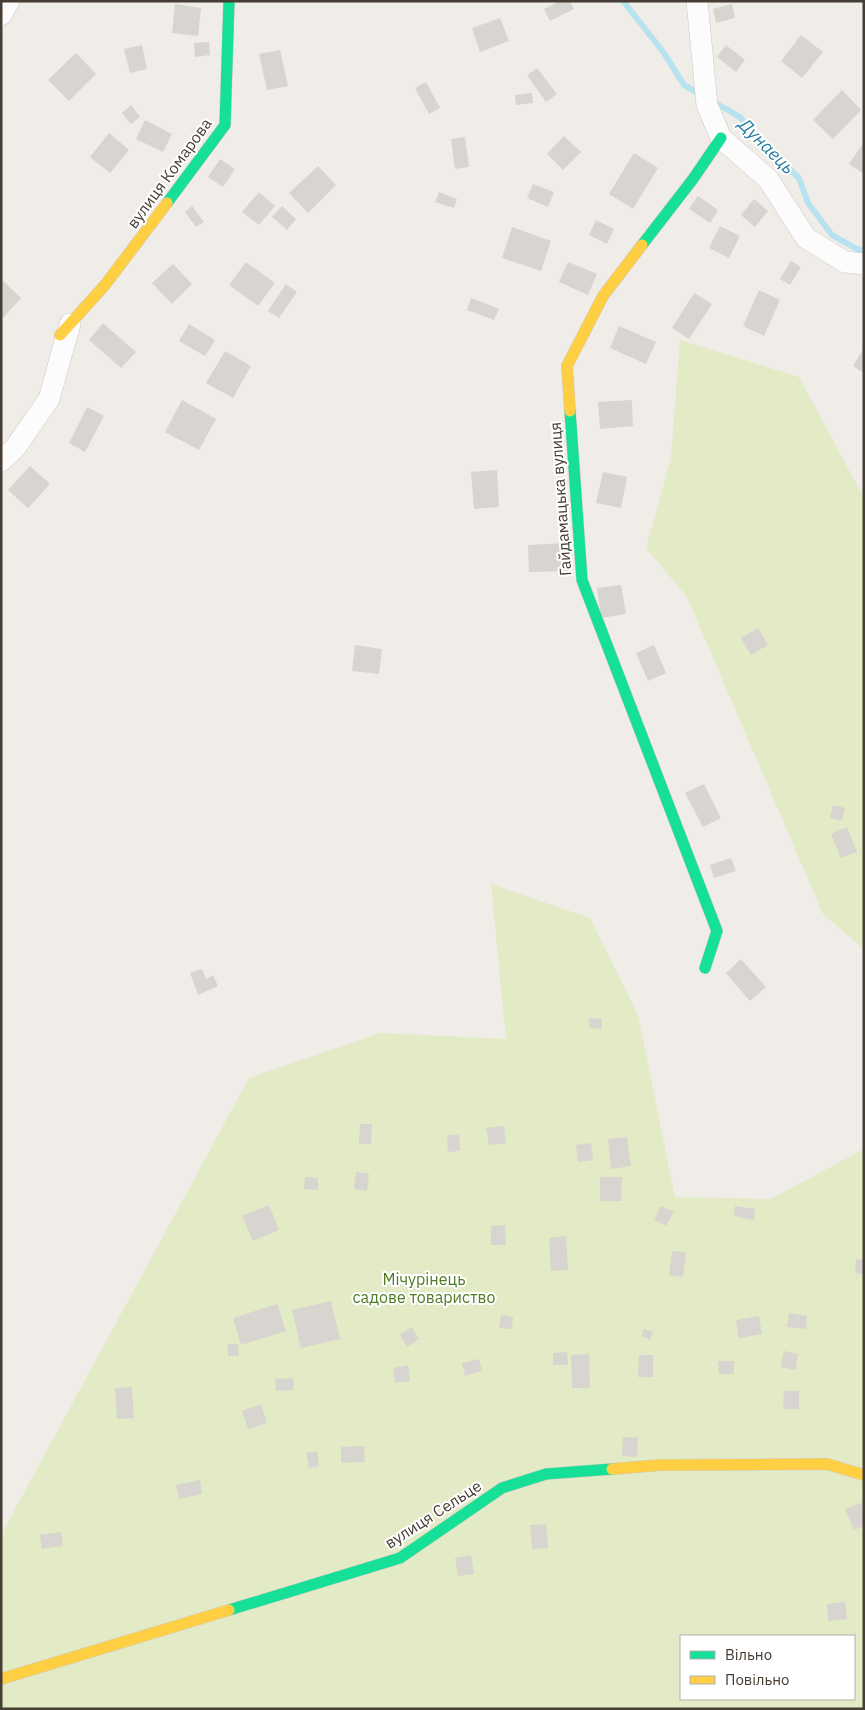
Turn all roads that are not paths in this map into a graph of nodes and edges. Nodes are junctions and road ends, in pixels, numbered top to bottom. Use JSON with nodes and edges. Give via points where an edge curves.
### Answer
{"nodes":[{"id":1,"x":10,"y":1,"type":"edge"},
{"id":2,"x":229,"y":1,"type":"edge"},
{"id":3,"x":697,"y":1,"type":"edge"},
{"id":4,"x":1,"y":16,"type":"edge"},
{"id":5,"x":721,"y":138,"type":"junction"},
{"id":6,"x":864,"y":264,"type":"edge"},
{"id":7,"x":65,"y":330,"type":"joint"},
{"id":8,"x":1,"y":461,"type":"edge"},
{"id":9,"x":705,"y":968,"type":"dead end"},
{"id":10,"x":864,"y":1475,"type":"edge"},
{"id":11,"x":1,"y":1678,"type":"edge"}],
"edges":[{"from":1,"to":4,"type":"street"},
{"from":2,"to":7,"type":"street","name":"вулиця Комарова","via":[[225,126],[105,285]]},
{"from":3,"to":5,"type":"street","via":[[706,95]]},
{"from":5,"to":6,"type":"street","via":[[768,179],[806,238],[845,262]]},
{"from":5,"to":9,"type":"street","name":"Гайдамацька вулиця","via":[[694,179],[603,296],[567,366],[582,580],[718,931]]},
{"from":7,"to":8,"type":"street","via":[[49,399],[15,448]]},
{"from":10,"to":11,"type":"street","name":"вулиця Сельце","via":[[827,1464],[661,1465],[546,1474],[502,1488],[400,1558]]}]}
